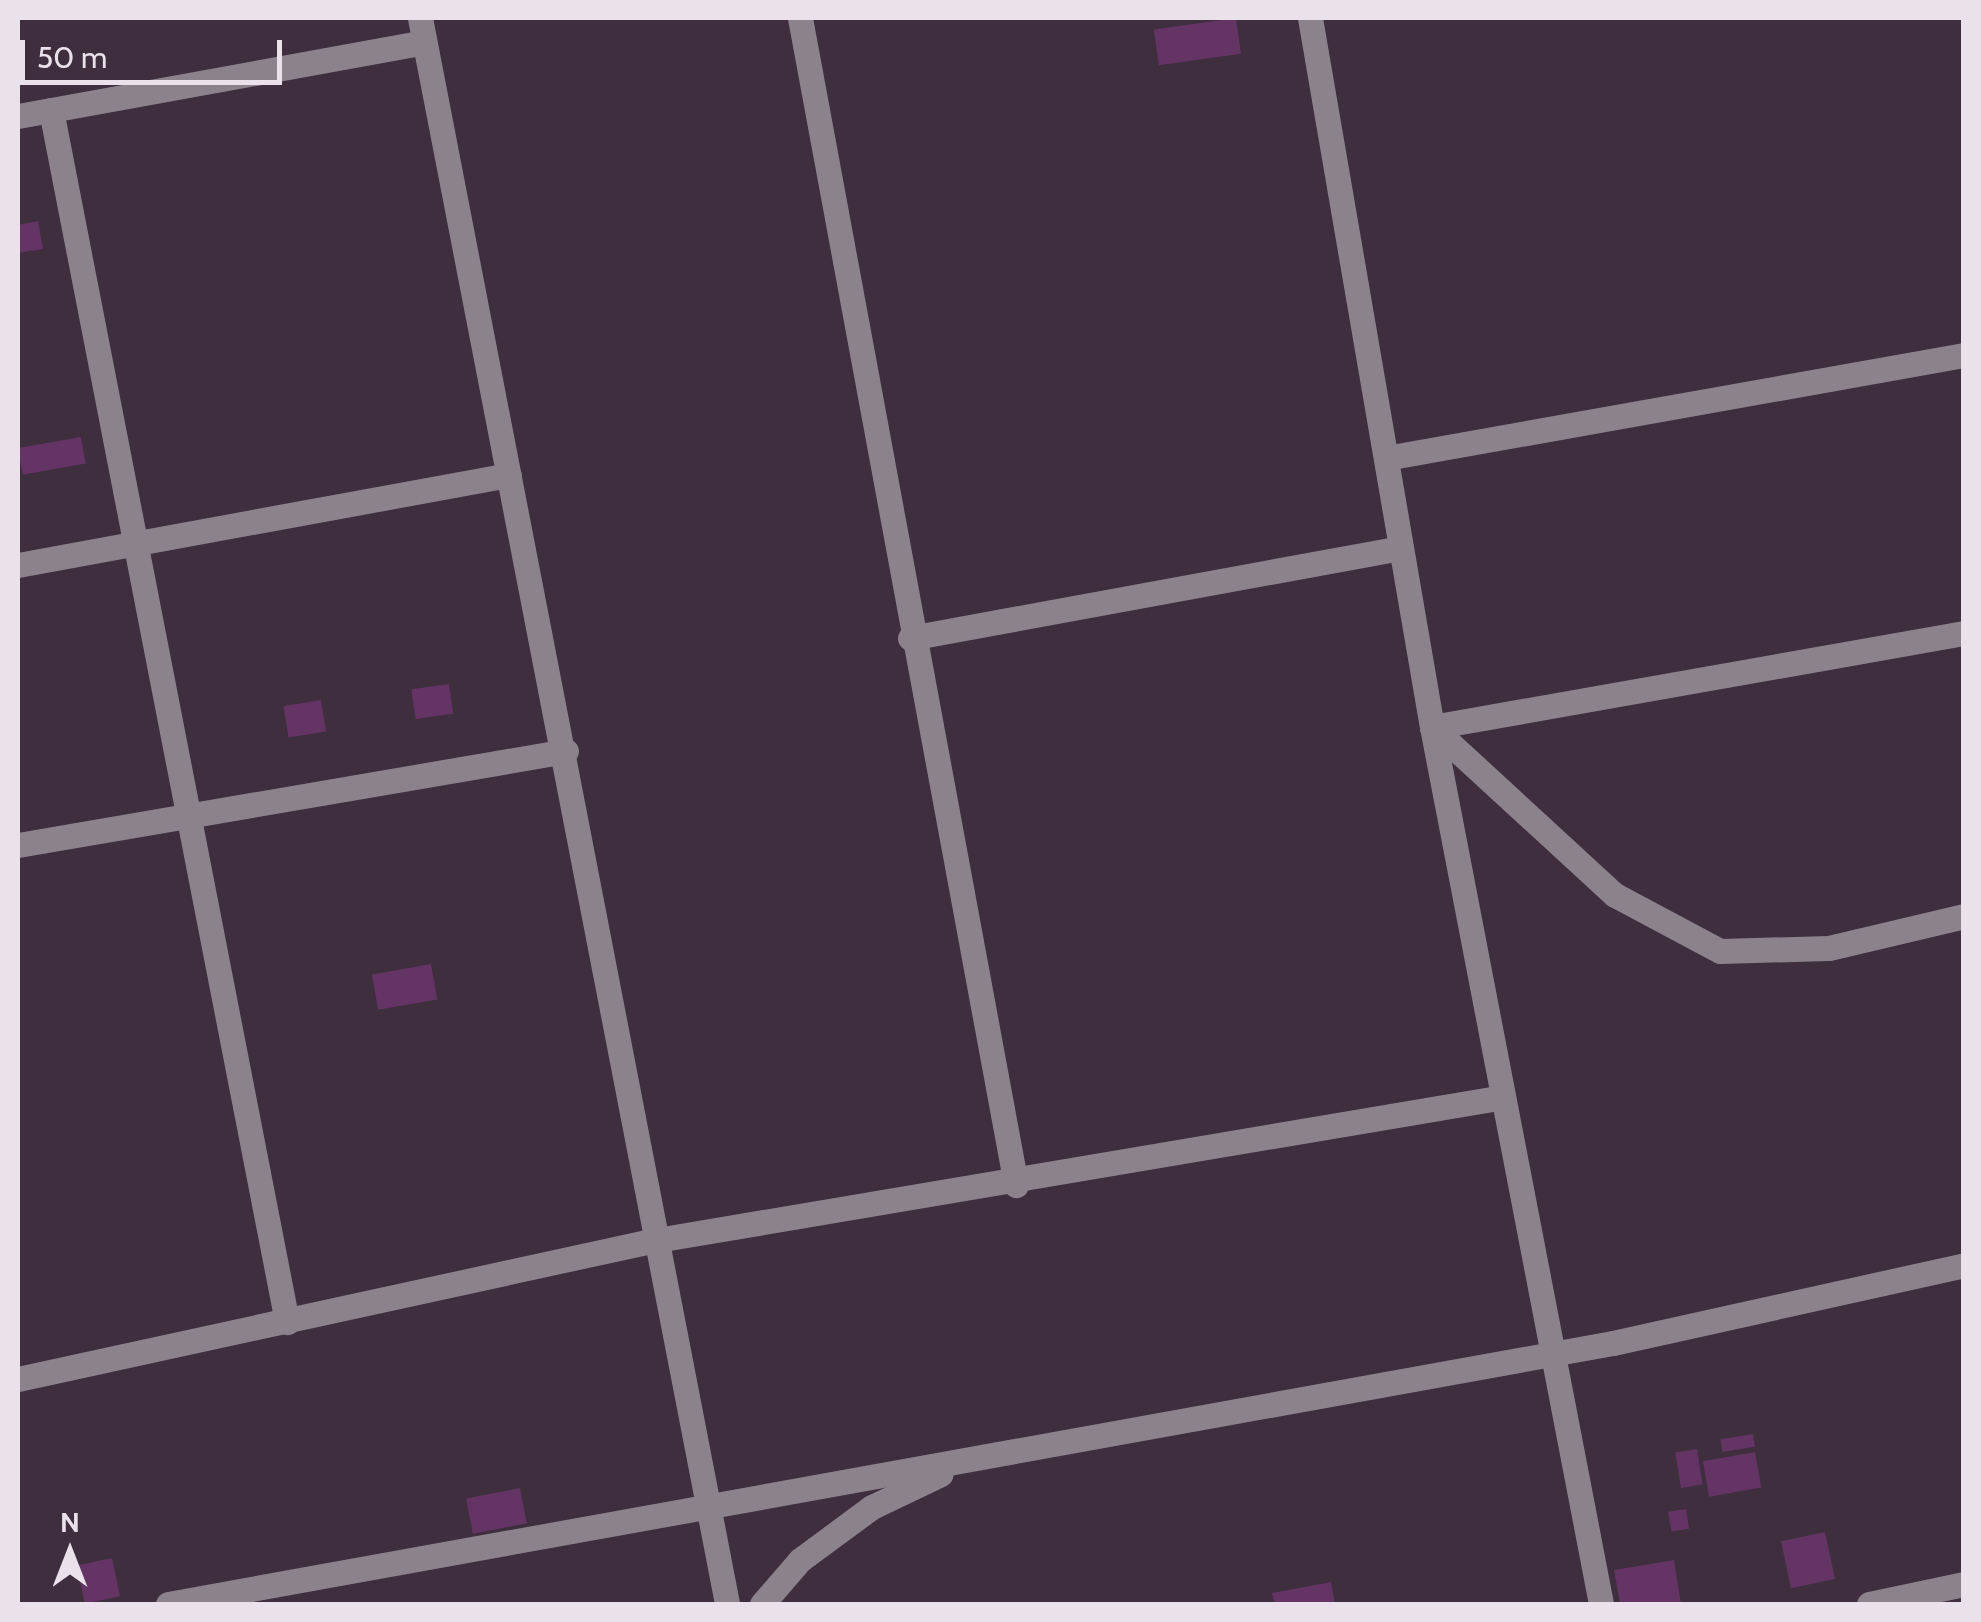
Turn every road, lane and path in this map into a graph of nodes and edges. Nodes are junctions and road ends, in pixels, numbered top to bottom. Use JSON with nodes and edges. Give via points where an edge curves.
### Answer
{"nodes":[{"id":1,"x":800,"y":18,"type":"edge"},
{"id":2,"x":1310,"y":18,"type":"edge"},
{"id":3,"x":422,"y":30,"type":"edge"},
{"id":4,"x":51,"y":110,"type":"junction"},
{"id":5,"x":18,"y":116,"type":"edge"},
{"id":6,"x":1964,"y":355,"type":"edge"},
{"id":7,"x":1386,"y":458,"type":"junction"},
{"id":8,"x":509,"y":475,"type":"junction"},
{"id":9,"x":135,"y":543,"type":"junction"},
{"id":10,"x":1401,"y":548,"type":"junction"},
{"id":11,"x":18,"y":565,"type":"edge"},
{"id":12,"x":1964,"y":633,"type":"edge"},
{"id":13,"x":910,"y":638,"type":"junction"},
{"id":14,"x":1432,"y":728,"type":"junction"},
{"id":15,"x":566,"y":750,"type":"junction"},
{"id":16,"x":188,"y":816,"type":"junction"},
{"id":17,"x":18,"y":845,"type":"edge"},
{"id":18,"x":1964,"y":916,"type":"edge"},
{"id":19,"x":1503,"y":1098,"type":"junction"},
{"id":20,"x":1016,"y":1185,"type":"junction"},
{"id":21,"x":651,"y":1241,"type":"junction"},
{"id":22,"x":1964,"y":1265,"type":"edge"},
{"id":23,"x":287,"y":1322,"type":"junction"},
{"id":24,"x":1552,"y":1355,"type":"junction"},
{"id":25,"x":18,"y":1379,"type":"edge"},
{"id":26,"x":972,"y":1459,"type":"junction"},
{"id":27,"x":702,"y":1508,"type":"junction"},
{"id":28,"x":1964,"y":1584,"type":"edge"},
{"id":29,"x":168,"y":1604,"type":"edge"},
{"id":30,"x":727,"y":1604,"type":"edge"},
{"id":31,"x":762,"y":1604,"type":"edge"},
{"id":32,"x":1601,"y":1604,"type":"edge"},
{"id":33,"x":1870,"y":1604,"type":"edge"}],
"edges":[{"from":1,"to":13,"type":"street"},
{"from":2,"to":7,"type":"street"},
{"from":3,"to":4,"type":"street"},
{"from":3,"to":8,"type":"street"},
{"from":4,"to":5,"type":"street"},
{"from":4,"to":9,"type":"street"},
{"from":6,"to":7,"type":"street"},
{"from":7,"to":10,"type":"street"},
{"from":8,"to":9,"type":"street"},
{"from":8,"to":15,"type":"street"},
{"from":9,"to":11,"type":"street"},
{"from":9,"to":16,"type":"street"},
{"from":10,"to":13,"type":"street"},
{"from":10,"to":14,"type":"street"},
{"from":12,"to":14,"type":"street"},
{"from":13,"to":20,"type":"street"},
{"from":14,"to":18,"type":"street","via":[[1615,895],[1720,951],[1829,948]]},
{"from":14,"to":19,"type":"street"},
{"from":15,"to":16,"type":"street"},
{"from":15,"to":21,"type":"street"},
{"from":16,"to":17,"type":"street"},
{"from":16,"to":23,"type":"street"},
{"from":19,"to":20,"type":"street"},
{"from":19,"to":24,"type":"street"},
{"from":20,"to":21,"type":"street"},
{"from":21,"to":23,"type":"street"},
{"from":21,"to":27,"type":"street"},
{"from":22,"to":24,"type":"street"},
{"from":23,"to":25,"type":"street"},
{"from":24,"to":26,"type":"street"},
{"from":24,"to":32,"type":"street"},
{"from":26,"to":27,"type":"street"},
{"from":26,"to":31,"type":"street","via":[[872,1507],[800,1560]]},
{"from":27,"to":29,"type":"street"},
{"from":27,"to":30,"type":"street"},
{"from":28,"to":33,"type":"street"}]}
